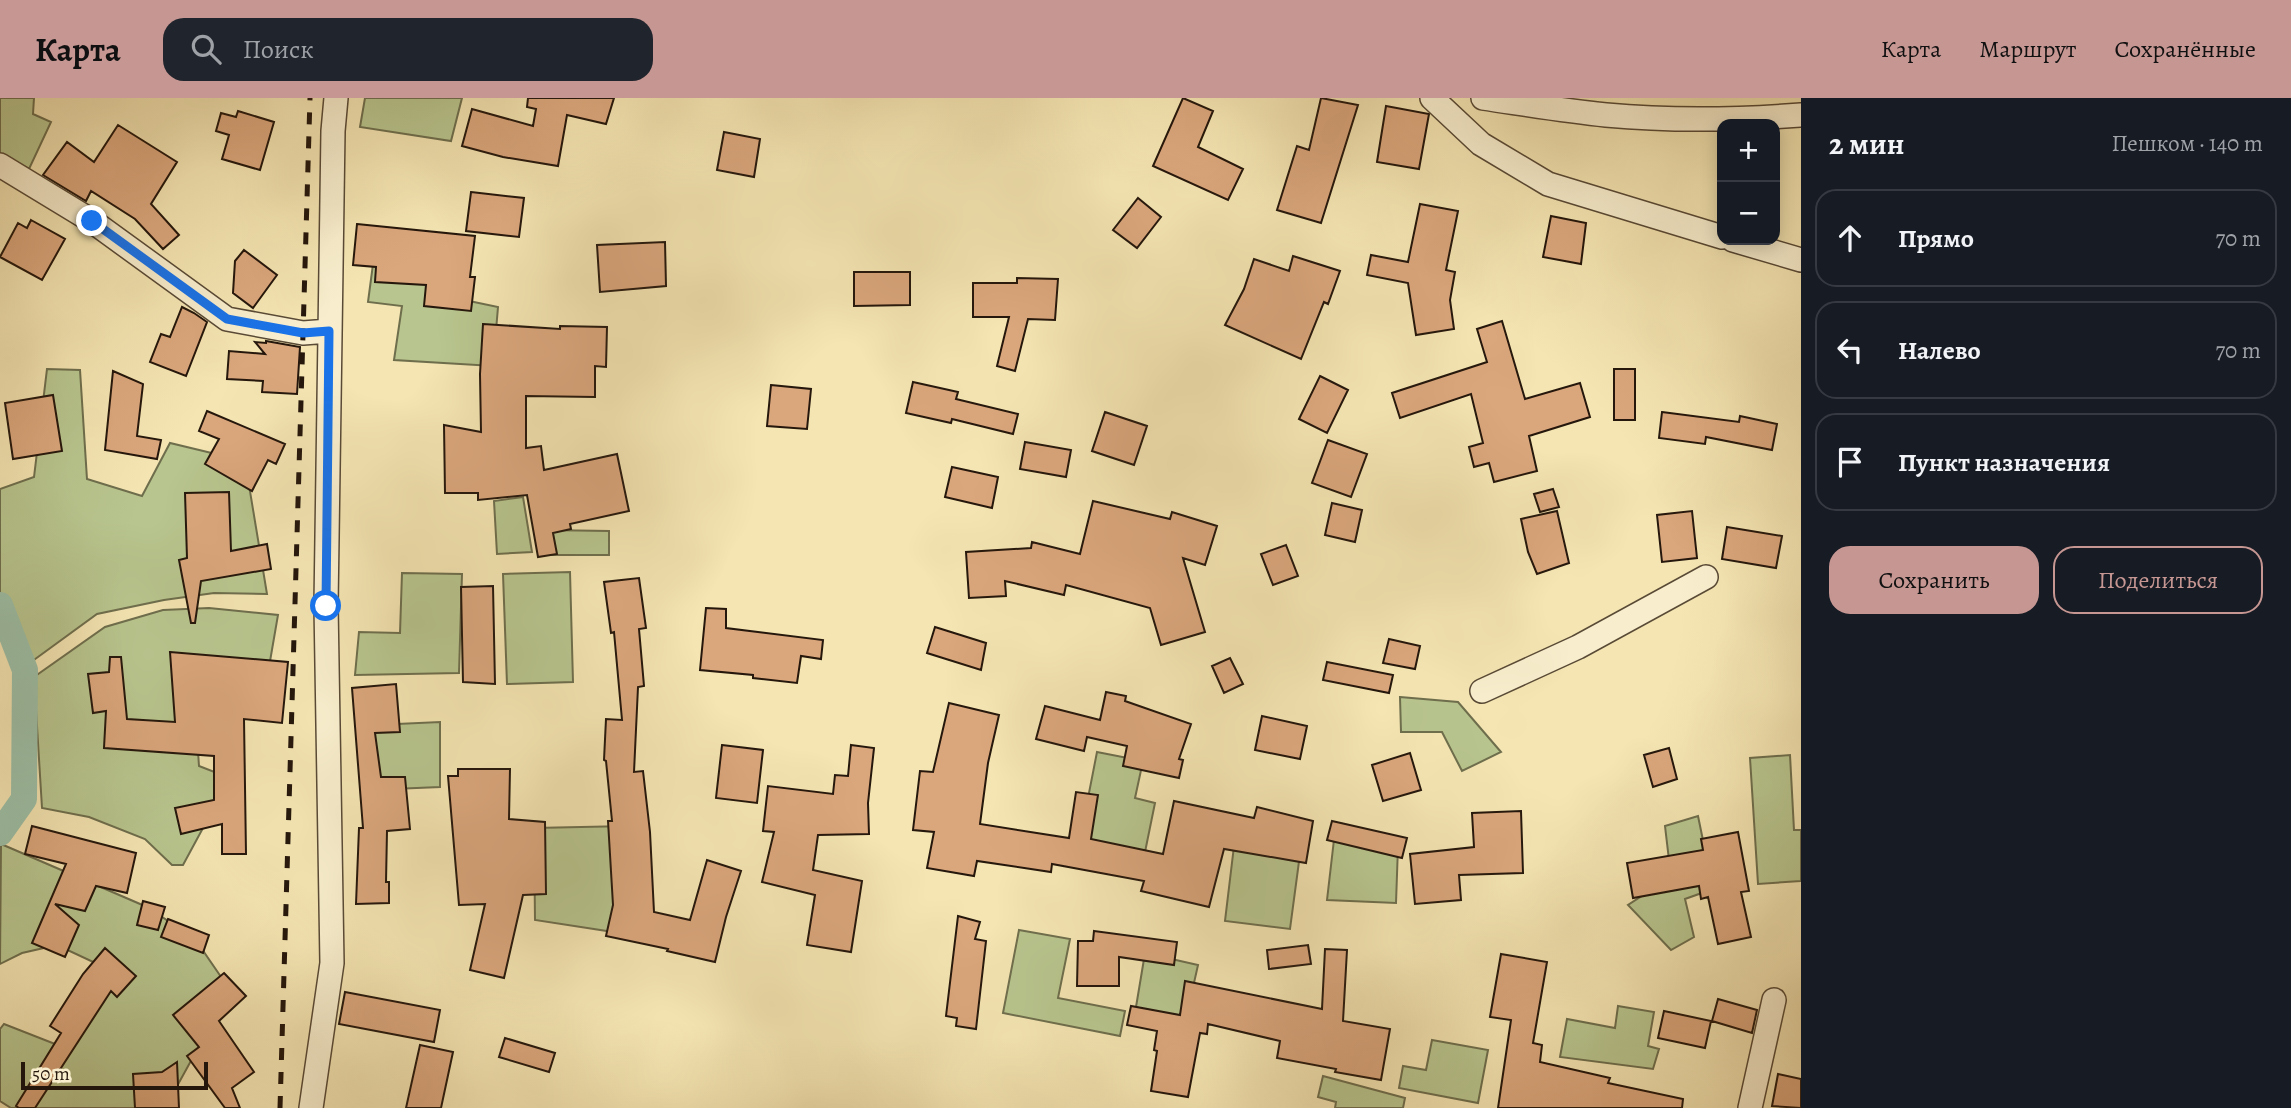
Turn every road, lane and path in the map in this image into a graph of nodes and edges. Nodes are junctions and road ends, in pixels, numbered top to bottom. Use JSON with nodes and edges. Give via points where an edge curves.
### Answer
{"nodes":[{"id":1,"x":336,"y":98,"type":"edge"},
{"id":2,"x":1432,"y":98,"type":"edge"},
{"id":3,"x":1483,"y":98,"type":"edge"},
{"id":4,"x":1654,"y":108,"type":"edge"},
{"id":5,"x":1801,"y":115,"type":"edge"},
{"id":6,"x":0,"y":165,"type":"edge"},
{"id":7,"x":1717,"y":235,"type":"edge"},
{"id":8,"x":1750,"y":245,"type":"edge"},
{"id":9,"x":1801,"y":260,"type":"edge"},
{"id":10,"x":329,"y":331,"type":"junction"},
{"id":11,"x":1706,"y":577,"type":"dead end"},
{"id":12,"x":1482,"y":691,"type":"dead end"},
{"id":13,"x":1774,"y":1000,"type":"dead end"},
{"id":14,"x":311,"y":1108,"type":"edge"},
{"id":15,"x":1750,"y":1108,"type":"edge"}],
"edges":[{"from":1,"to":10,"type":"street"},
{"from":2,"to":7,"type":"street","via":[[1481,144],[1548,184]]},
{"from":3,"to":4,"type":"street","via":[[1605,114]]},
{"from":4,"to":5,"type":"street","via":[[1740,120]]},
{"from":6,"to":10,"type":"street","via":[[92,221],[227,319],[303,333]]},
{"from":8,"to":9,"type":"street"},
{"from":10,"to":14,"type":"street","via":[[326,606],[332,963]]},
{"from":11,"to":12,"type":"street","via":[[1578,648]]},
{"from":13,"to":15,"type":"street"}]}
